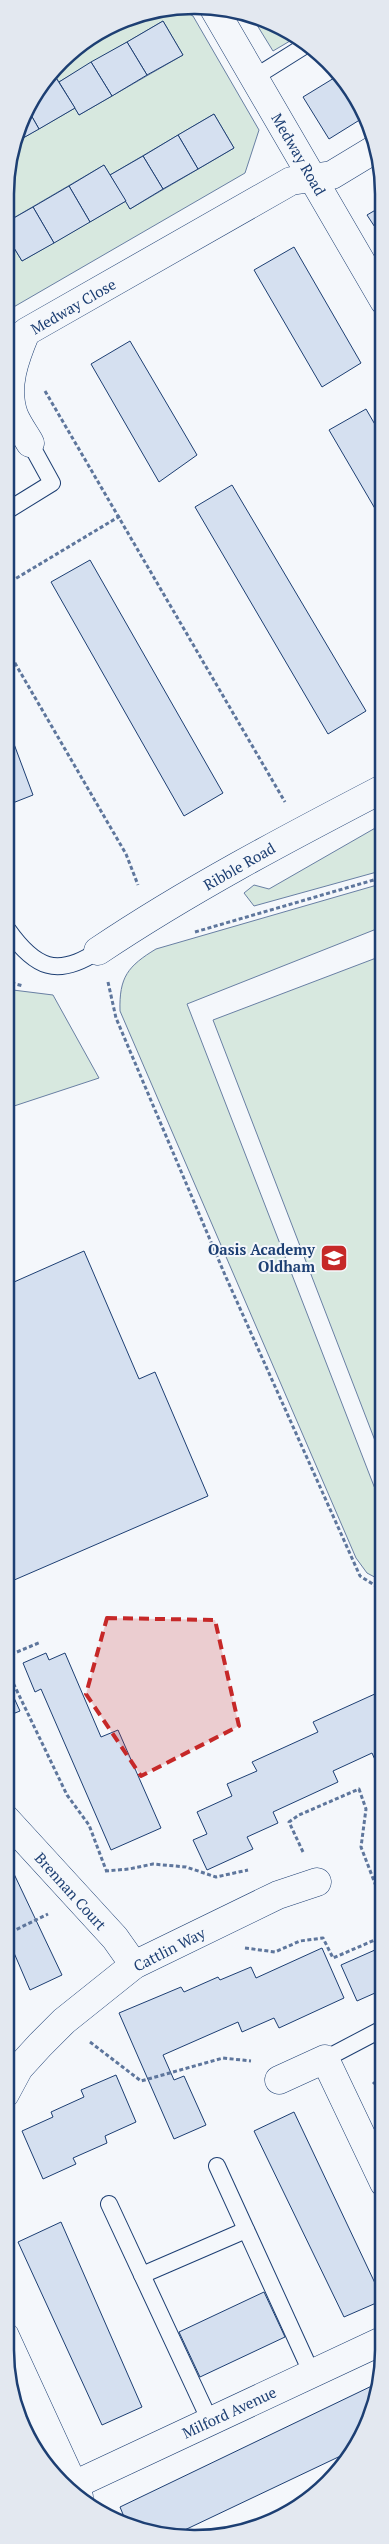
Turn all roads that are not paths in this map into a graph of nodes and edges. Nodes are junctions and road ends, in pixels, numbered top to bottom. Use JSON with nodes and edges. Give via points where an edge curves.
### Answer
{"nodes":[{"id":1,"x":218,"y":15,"type":"edge"},
{"id":2,"x":301,"y":48,"type":"edge"},
{"id":3,"x":255,"y":76,"type":"junction"},
{"id":4,"x":370,"y":152,"type":"edge"},
{"id":5,"x":312,"y":178,"type":"junction"},
{"id":6,"x":375,"y":286,"type":"edge"},
{"id":7,"x":14,"y":359,"type":"edge"},
{"id":8,"x":14,"y":415,"type":"edge"},
{"id":9,"x":30,"y":443,"type":"joint"},
{"id":10,"x":14,"y":506,"type":"edge"},
{"id":11,"x":375,"y":793,"type":"edge"},
{"id":12,"x":14,"y":937,"type":"edge"},
{"id":13,"x":98,"y":951,"type":"joint"},
{"id":14,"x":14,"y":1828,"type":"edge"},
{"id":15,"x":316,"y":1882,"type":"road end"},
{"id":16,"x":134,"y":1965,"type":"junction"},
{"id":17,"x":375,"y":2033,"type":"edge"},
{"id":18,"x":325,"y":2059,"type":"junction"},
{"id":19,"x":14,"y":2077,"type":"edge"},
{"id":20,"x":279,"y":2080,"type":"road end"},
{"id":21,"x":375,"y":2164,"type":"edge"},
{"id":22,"x":217,"y":2166,"type":"dead end"},
{"id":23,"x":109,"y":2204,"type":"dead end"},
{"id":24,"x":246,"y":2230,"type":"junction"},
{"id":25,"x":142,"y":2275,"type":"junction"},
{"id":26,"x":375,"y":2344,"type":"edge"},
{"id":27,"x":14,"y":2356,"type":"edge"},
{"id":28,"x":312,"y":2374,"type":"junction"},
{"id":29,"x":210,"y":2421,"type":"junction"},
{"id":30,"x":72,"y":2482,"type":"edge"},
{"id":31,"x":80,"y":2489,"type":"edge"}],
"edges":[{"from":1,"to":3,"type":"street","name":"Medway Road"},
{"from":2,"to":3,"type":"lane"},
{"from":3,"to":5,"type":"street","name":"Medway Road"},
{"from":4,"to":5,"type":"street","name":"Medway Close","via":[[332,175]]},
{"from":5,"to":6,"type":"street","name":"Medway Road"},
{"from":5,"to":7,"type":"street","name":"Medway Close","via":[[291,181],[26,332]]},
{"from":8,"to":9,"type":"street","name":"Medway Close"},
{"from":9,"to":10,"type":"lane","name":"Medway Close","via":[[52,483]]},
{"from":11,"to":13,"type":"street","name":"Ribble Road","via":[[302,830],[150,917]]},
{"from":12,"to":13,"type":"lane","via":[[29,955],[44,964],[62,967],[81,962]]},
{"from":14,"to":16,"type":"street","name":"Brennan Court","via":[[115,1938]]},
{"from":15,"to":16,"type":"street","name":"Cattlin Way","via":[[278,1895]]},
{"from":16,"to":19,"type":"street","name":"Cattlin Way","via":[[64,2021]]},
{"from":17,"to":18,"type":"lane"},
{"from":18,"to":20,"type":"street"},
{"from":18,"to":21,"type":"street"},
{"from":22,"to":24,"type":"lane"},
{"from":23,"to":25,"type":"lane"},
{"from":24,"to":25,"type":"lane"},
{"from":24,"to":28,"type":"lane"},
{"from":25,"to":29,"type":"lane"},
{"from":26,"to":28,"type":"street","name":"Milford Avenue"},
{"from":27,"to":30,"type":"street"},
{"from":28,"to":29,"type":"street","name":"Milford Avenue"},
{"from":29,"to":31,"type":"street","name":"Milford Avenue"}]}
